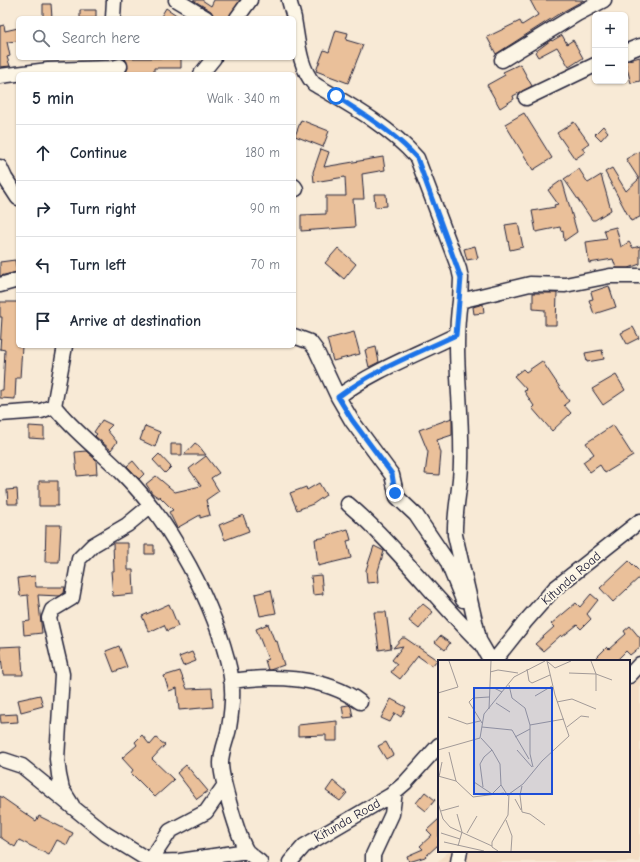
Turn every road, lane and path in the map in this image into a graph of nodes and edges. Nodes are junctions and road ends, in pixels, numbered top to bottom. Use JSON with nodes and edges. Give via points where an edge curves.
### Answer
{"nodes":[{"id":1,"x":114,"y":0,"type":"edge"},
{"id":2,"x":176,"y":0,"type":"edge"},
{"id":3,"x":250,"y":0,"type":"edge"},
{"id":4,"x":289,"y":0,"type":"edge"},
{"id":5,"x":604,"y":0,"type":"edge"},
{"id":6,"x":113,"y":16,"type":"edge"},
{"id":7,"x":203,"y":16,"type":"edge"},
{"id":8,"x":238,"y":16,"type":"edge"},
{"id":9,"x":293,"y":16,"type":"edge"},
{"id":10,"x":296,"y":30,"type":"edge"},
{"id":11,"x":640,"y":46,"type":"edge"},
{"id":12,"x":628,"y":51,"type":"edge"},
{"id":13,"x":212,"y":60,"type":"edge"},
{"id":14,"x":502,"y":60,"type":"dead end"},
{"id":15,"x":119,"y":66,"type":"edge"},
{"id":16,"x":592,"y":66,"type":"edge"},
{"id":17,"x":26,"y":72,"type":"edge"},
{"id":18,"x":203,"y":72,"type":"edge"},
{"id":19,"x":16,"y":74,"type":"edge"},
{"id":20,"x":0,"y":76,"type":"edge"},
{"id":21,"x":526,"y":98,"type":"dead end"},
{"id":22,"x":0,"y":167,"type":"edge"},
{"id":23,"x":16,"y":195,"type":"edge"},
{"id":24,"x":640,"y":276,"type":"edge"},
{"id":25,"x":16,"y":281,"type":"edge"},
{"id":26,"x":0,"y":285,"type":"edge"},
{"id":27,"x":460,"y":301,"type":"junction"},
{"id":28,"x":456,"y":335,"type":"junction"},
{"id":29,"x":296,"y":337,"type":"edge"},
{"id":30,"x":65,"y":348,"type":"edge"},
{"id":31,"x":338,"y":397,"type":"junction"},
{"id":32,"x":54,"y":406,"type":"junction"},
{"id":33,"x":0,"y":414,"type":"edge"},
{"id":34,"x":348,"y":504,"type":"dead end"},
{"id":35,"x":150,"y":506,"type":"junction"},
{"id":36,"x":640,"y":521,"type":"edge"},
{"id":37,"x":480,"y":643,"type":"junction"},
{"id":38,"x":490,"y":660,"type":"edge"},
{"id":39,"x":495,"y":660,"type":"edge"},
{"id":40,"x":640,"y":664,"type":"edge"},
{"id":41,"x":630,"y":675,"type":"edge"},
{"id":42,"x":231,"y":681,"type":"junction"},
{"id":43,"x":360,"y":702,"type":"dead end"},
{"id":44,"x":438,"y":746,"type":"edge"},
{"id":45,"x":4,"y":760,"type":"dead end"},
{"id":46,"x":224,"y":786,"type":"junction"},
{"id":47,"x":395,"y":792,"type":"junction"},
{"id":48,"x":72,"y":805,"type":"junction"},
{"id":49,"x":247,"y":851,"type":"junction"},
{"id":50,"x":460,"y":852,"type":"edge"},
{"id":51,"x":150,"y":862,"type":"edge"},
{"id":52,"x":260,"y":862,"type":"edge"},
{"id":53,"x":290,"y":862,"type":"edge"},
{"id":54,"x":373,"y":862,"type":"edge"},
{"id":55,"x":458,"y":862,"type":"edge"}],
"edges":[{"from":1,"to":6,"type":"street"},
{"from":2,"to":7,"type":"street"},
{"from":3,"to":8,"type":"street"},
{"from":4,"to":9,"type":"street"},
{"from":5,"to":14,"type":"street"},
{"from":10,"to":27,"type":"street","via":[[301,59],[308,77],[314,84],[392,133],[417,158],[459,269]]},
{"from":11,"to":12,"type":"street"},
{"from":13,"to":18,"type":"street"},
{"from":15,"to":17,"type":"street"},
{"from":16,"to":21,"type":"street"},
{"from":19,"to":20,"type":"street"},
{"from":22,"to":23,"type":"street"},
{"from":24,"to":27,"type":"street","via":[[610,276],[565,285],[530,284]]},
{"from":25,"to":26,"type":"street"},
{"from":27,"to":28,"type":"street"},
{"from":28,"to":31,"type":"street","via":[[356,384]]},
{"from":28,"to":37,"type":"street","via":[[461,462],[454,520],[455,535]]},
{"from":29,"to":31,"type":"street","via":[[310,342],[316,350]]},
{"from":30,"to":32,"type":"street"},
{"from":31,"to":37,"type":"street","via":[[392,474],[397,497],[416,515],[447,561]]},
{"from":32,"to":33,"type":"street","via":[[41,411]]},
{"from":32,"to":35,"type":"street","via":[[66,422],[125,476]]},
{"from":34,"to":37,"type":"street","via":[[382,535],[456,620]]},
{"from":35,"to":42,"type":"street","via":[[170,533],[213,615]]},
{"from":35,"to":48,"type":"street","via":[[127,525],[93,545],[80,559],[72,598],[52,610],[49,618],[62,674],[57,759],[62,789]]},
{"from":36,"to":39,"type":"street","name":"Kitunda Road","via":[[554,590]]},
{"from":37,"to":38,"type":"street"},
{"from":40,"to":41,"type":"street"},
{"from":42,"to":43,"type":"street","via":[[280,678],[317,683],[340,689]]},
{"from":42,"to":46,"type":"street","via":[[229,727],[221,762]]},
{"from":44,"to":47,"type":"street","name":"Kitunda Road"},
{"from":45,"to":48,"type":"street","via":[[22,766]]},
{"from":46,"to":49,"type":"street"},
{"from":46,"to":51,"type":"street","via":[[206,812],[170,831]]},
{"from":47,"to":53,"type":"street","name":"Kitunda Road","via":[[304,846]]},
{"from":47,"to":54,"type":"street","via":[[392,814],[373,855]]},
{"from":48,"to":51,"type":"street","via":[[106,834]]},
{"from":49,"to":51,"type":"street","via":[[180,861]]},
{"from":49,"to":52,"type":"street"},
{"from":50,"to":55,"type":"street"}]}
